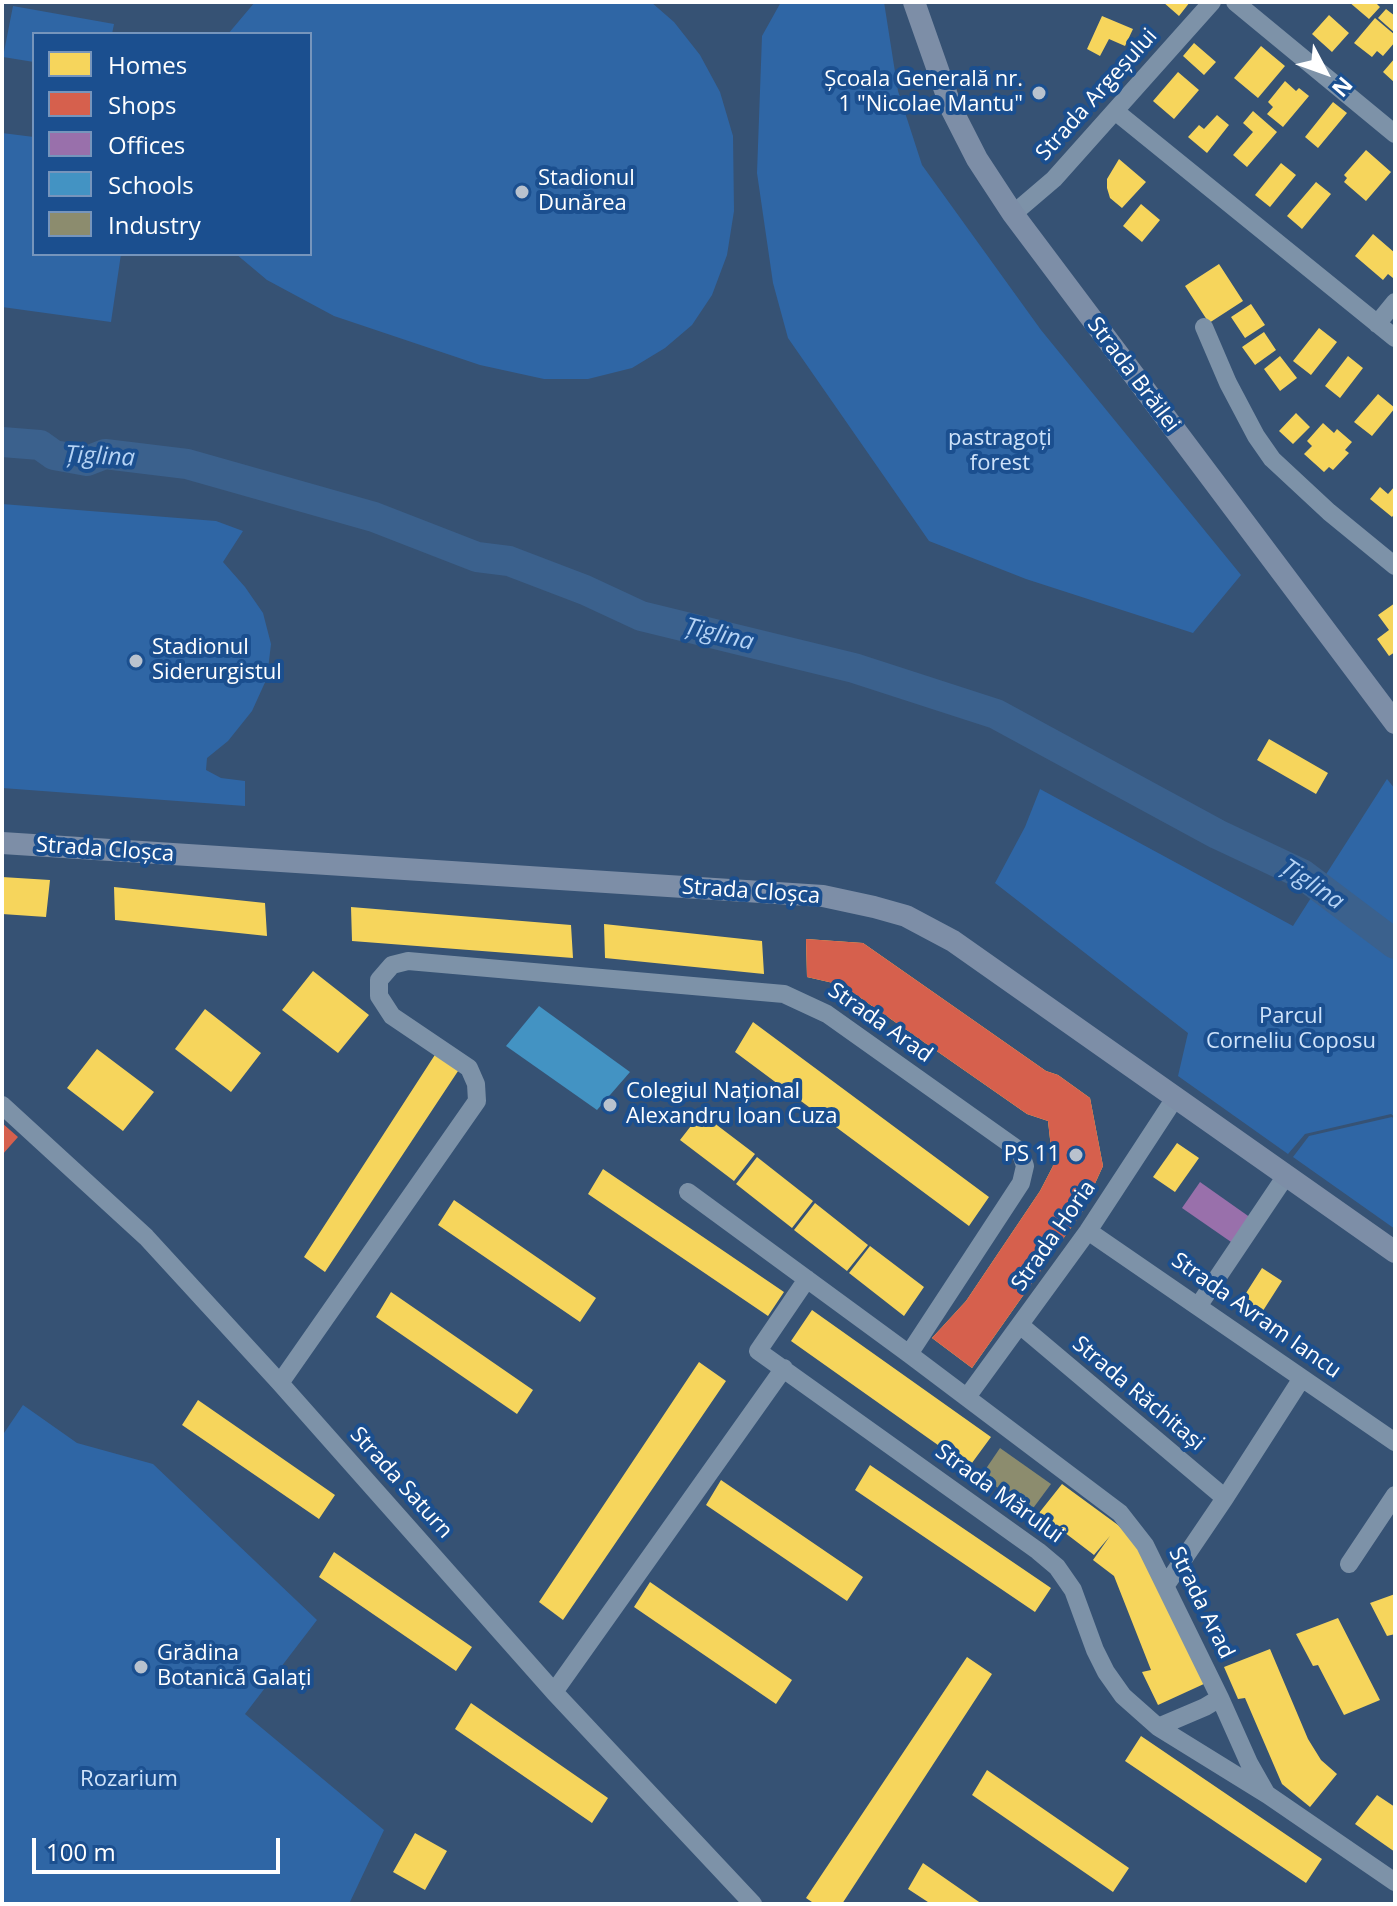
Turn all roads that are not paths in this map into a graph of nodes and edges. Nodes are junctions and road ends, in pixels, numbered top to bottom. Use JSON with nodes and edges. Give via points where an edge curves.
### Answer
{"nodes":[{"id":1,"x":914,"y":2,"type":"edge"},
{"id":2,"x":1212,"y":2,"type":"edge"},
{"id":3,"x":1235,"y":2,"type":"edge"},
{"id":4,"x":1115,"y":111,"type":"junction"},
{"id":5,"x":1395,"y":134,"type":"edge"},
{"id":6,"x":1013,"y":214,"type":"junction"},
{"id":7,"x":1395,"y":302,"type":"edge"},
{"id":8,"x":1377,"y":324,"type":"junction"},
{"id":9,"x":1204,"y":327,"type":"dead end"},
{"id":10,"x":1395,"y":338,"type":"edge"},
{"id":11,"x":1395,"y":566,"type":"edge"},
{"id":12,"x":1395,"y":723,"type":"edge"},
{"id":13,"x":2,"y":843,"type":"edge"},
{"id":14,"x":1175,"y":1098,"type":"junction"},
{"id":15,"x":2,"y":1105,"type":"edge"},
{"id":16,"x":1285,"y":1177,"type":"junction"},
{"id":17,"x":688,"y":1192,"type":"dead end"},
{"id":18,"x":1088,"y":1231,"type":"junction"},
{"id":19,"x":1395,"y":1252,"type":"edge"},
{"id":20,"x":807,"y":1279,"type":"junction"},
{"id":21,"x":1199,"y":1305,"type":"junction"},
{"id":22,"x":1020,"y":1325,"type":"junction"},
{"id":23,"x":909,"y":1354,"type":"junction"},
{"id":24,"x":784,"y":1368,"type":"junction"},
{"id":25,"x":1302,"y":1378,"type":"junction"},
{"id":26,"x":280,"y":1383,"type":"junction"},
{"id":27,"x":967,"y":1397,"type":"junction"},
{"id":28,"x":1395,"y":1442,"type":"edge"},
{"id":29,"x":1395,"y":1495,"type":"edge"},
{"id":30,"x":1225,"y":1498,"type":"junction"},
{"id":31,"x":1349,"y":1564,"type":"dead end"},
{"id":32,"x":1166,"y":1585,"type":"junction"},
{"id":33,"x":554,"y":1692,"type":"junction"},
{"id":34,"x":1220,"y":1698,"type":"junction"},
{"id":35,"x":1158,"y":1727,"type":"junction"},
{"id":36,"x":1268,"y":1795,"type":"junction"},
{"id":37,"x":1395,"y":1882,"type":"edge"},
{"id":38,"x":753,"y":1904,"type":"edge"}],
"edges":[{"from":1,"to":6,"type":"main road","name":"Strada Brăilei","via":[[952,110]]},
{"from":2,"to":4,"type":"street","name":"Strada Argeșului"},
{"from":3,"to":5,"type":"street"},
{"from":4,"to":6,"type":"street","name":"Strada Argeșului","via":[[1054,179]]},
{"from":4,"to":8,"type":"street"},
{"from":6,"to":12,"type":"main road","name":"Strada Brăilei"},
{"from":7,"to":8,"type":"street"},
{"from":8,"to":10,"type":"street"},
{"from":9,"to":11,"type":"street","via":[[1228,383],[1272,459]]},
{"from":13,"to":14,"type":"main road","name":"Strada Cloșca","via":[[823,896],[906,916],[953,941]]},
{"from":14,"to":16,"type":"main road","name":"Strada Cloșca"},
{"from":14,"to":18,"type":"street","name":"Strada Horia"},
{"from":15,"to":26,"type":"street","name":"Strada Saturn","via":[[146,1237]]},
{"from":16,"to":19,"type":"main road","name":"Strada Cloșca"},
{"from":16,"to":21,"type":"street"},
{"from":17,"to":20,"type":"street","name":"Strada Arad"},
{"from":18,"to":21,"type":"street","name":"Strada Avram Iancu"},
{"from":18,"to":22,"type":"street","name":"Strada Horia"},
{"from":20,"to":23,"type":"street","name":"Strada Arad"},
{"from":20,"to":24,"type":"street","name":"Strada Mărului","via":[[758,1351]]},
{"from":21,"to":25,"type":"street","name":"Strada Avram Iancu"},
{"from":22,"to":27,"type":"street","name":"Strada Horia"},
{"from":22,"to":30,"type":"street","name":"Strada Răchitași"},
{"from":23,"to":26,"type":"street","name":"Strada Arad","via":[[1021,1183],[1025,1166],[1020,1151],[827,1014],[784,994],[408,961],[392,965],[379,980],[379,996],[392,1016],[469,1068],[477,1101]]},
{"from":23,"to":27,"type":"street","name":"Strada Arad"},
{"from":24,"to":33,"type":"street"},
{"from":24,"to":35,"type":"street","name":"Strada Mărului","via":[[1057,1567],[1073,1590],[1106,1672],[1123,1696]]},
{"from":25,"to":28,"type":"street","name":"Strada Avram Iancu"},
{"from":25,"to":30,"type":"street"},
{"from":26,"to":33,"type":"street","name":"Strada Saturn"},
{"from":27,"to":32,"type":"street","name":"Strada Arad","via":[[1120,1513]]},
{"from":29,"to":31,"type":"street"},
{"from":30,"to":32,"type":"street"},
{"from":32,"to":34,"type":"street","name":"Strada Arad"},
{"from":33,"to":38,"type":"street","name":"Strada Saturn"},
{"from":34,"to":35,"type":"street"},
{"from":34,"to":36,"type":"street","name":"Strada Arad"},
{"from":35,"to":36,"type":"street","name":"Strada Mărului"},
{"from":36,"to":37,"type":"street","name":"Strada Mărului"}]}
